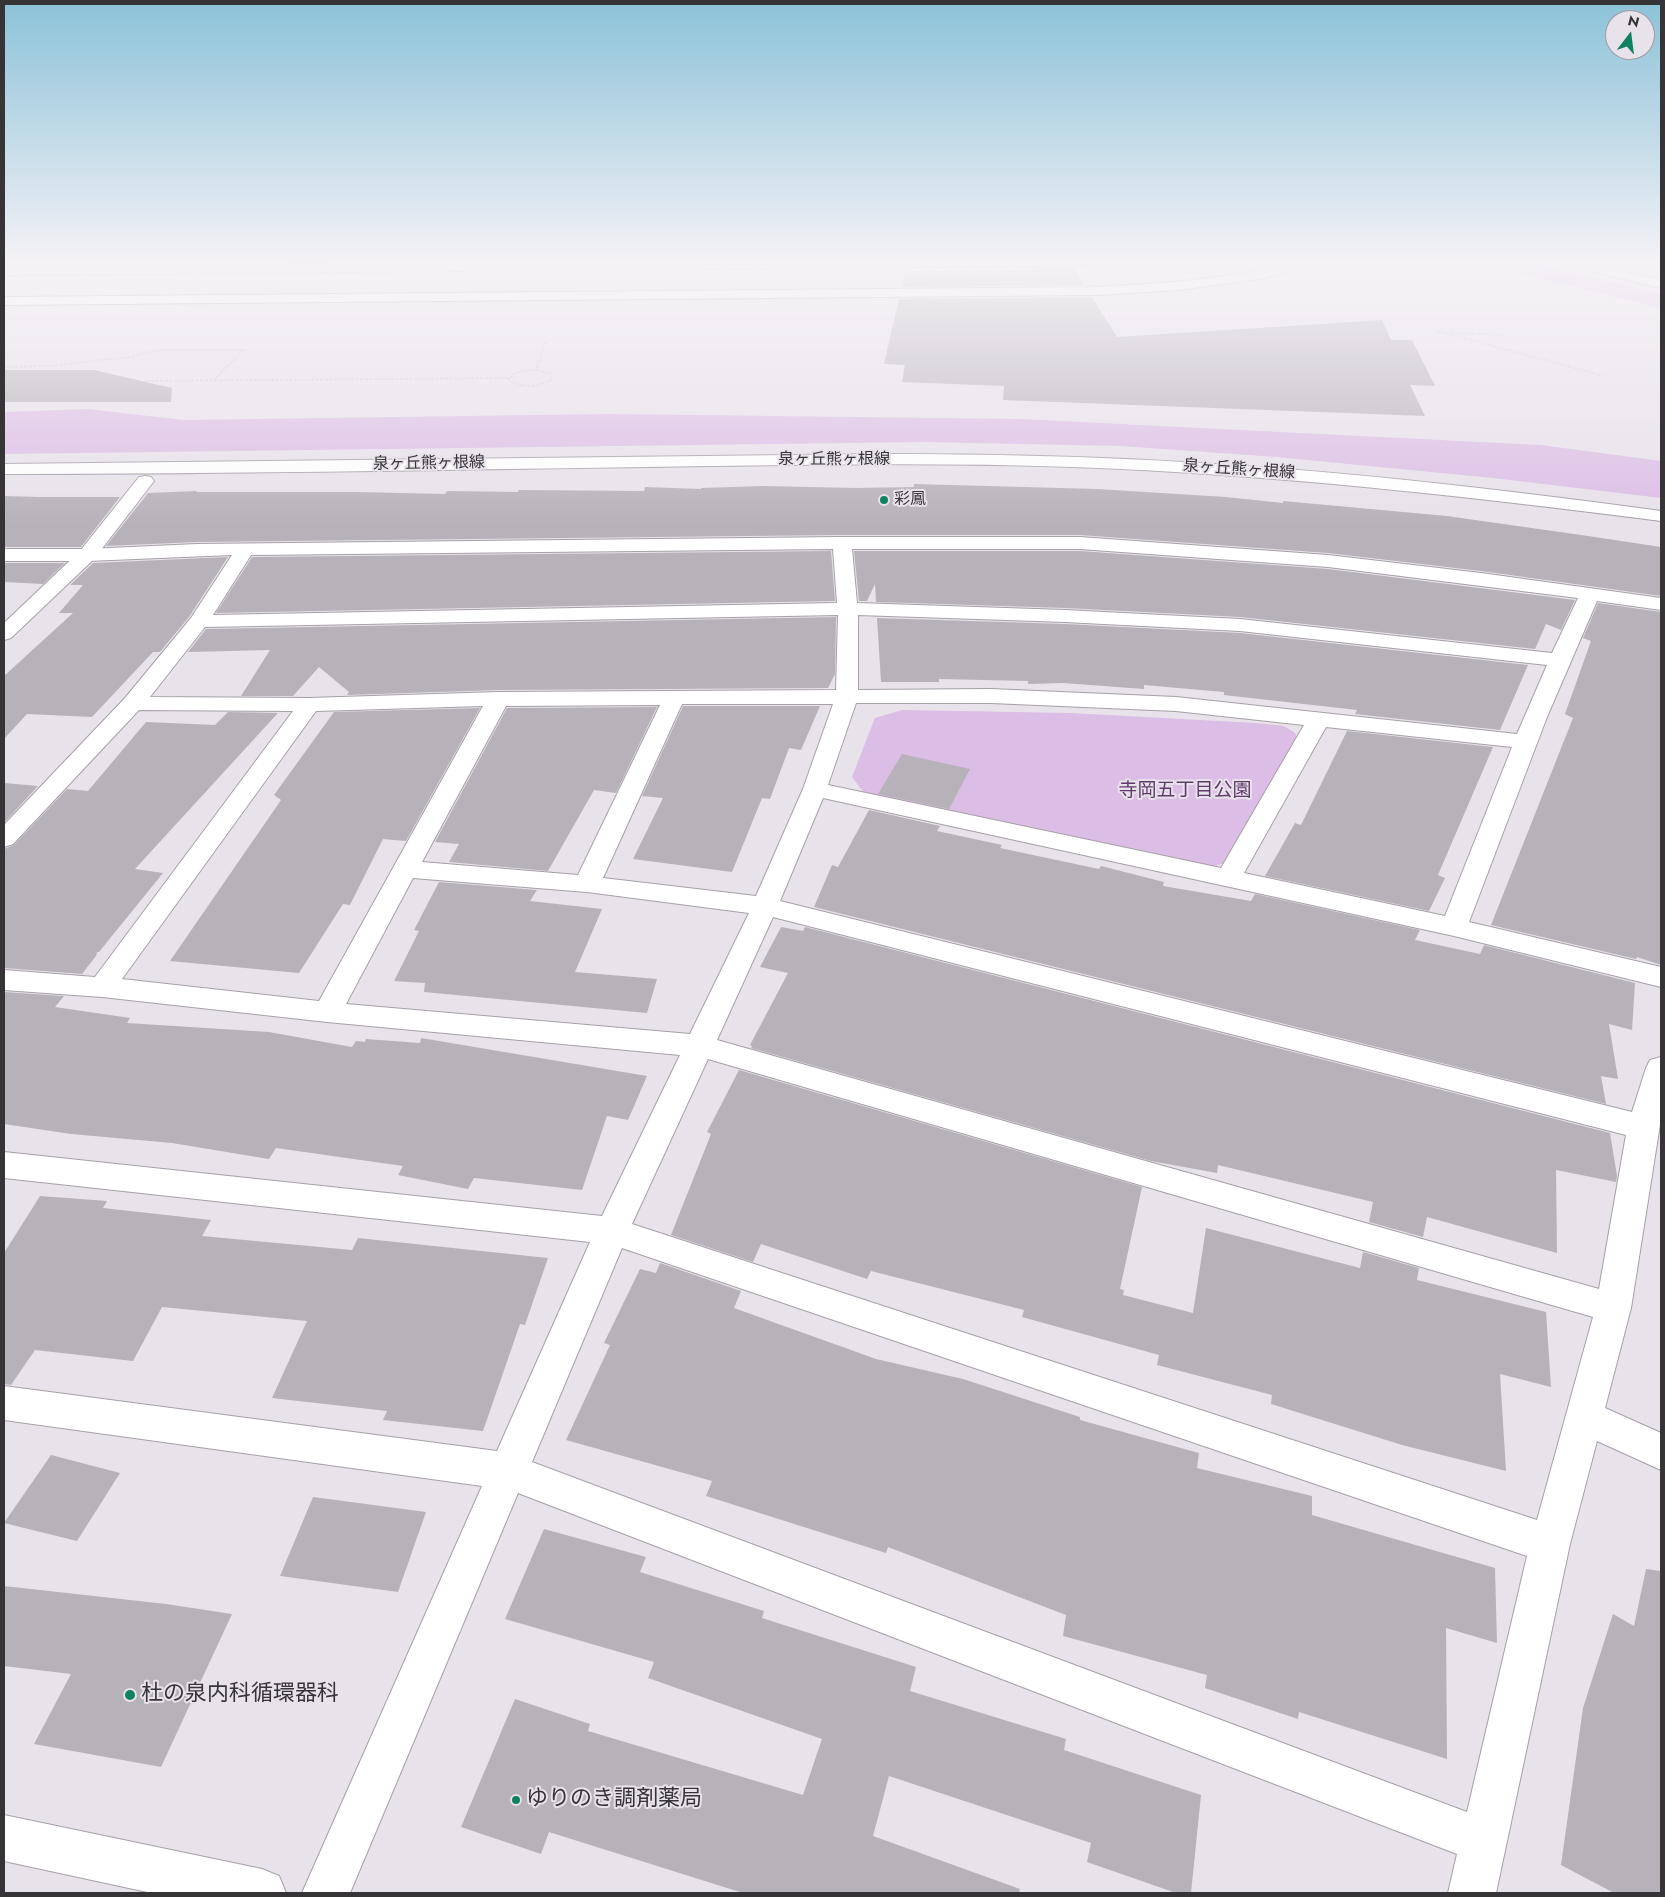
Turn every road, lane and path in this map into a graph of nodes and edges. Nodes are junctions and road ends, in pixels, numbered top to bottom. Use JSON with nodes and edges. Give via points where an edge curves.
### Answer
{"nodes":[{"id":1,"x":543,"y":349,"type":"edge"},
{"id":2,"x":1505,"y":349,"type":"edge"},
{"id":3,"x":4,"y":367,"type":"edge"},
{"id":4,"x":536,"y":370,"type":"junction"},
{"id":5,"x":1604,"y":376,"type":"dead end"},
{"id":6,"x":509,"y":378,"type":"junction"},
{"id":7,"x":214,"y":380,"type":"junction"},
{"id":8,"x":145,"y":381,"type":"dead end"},
{"id":9,"x":4,"y":469,"type":"edge"},
{"id":10,"x":145,"y":481,"type":"junction"},
{"id":11,"x":4,"y":483,"type":"edge"},
{"id":12,"x":1661,"y":516,"type":"edge"},
{"id":13,"x":1661,"y":529,"type":"edge"},
{"id":14,"x":842,"y":543,"type":"junction"},
{"id":15,"x":245,"y":550,"type":"junction"},
{"id":16,"x":4,"y":554,"type":"edge"},
{"id":17,"x":87,"y":556,"type":"junction"},
{"id":18,"x":1590,"y":594,"type":"junction"},
{"id":19,"x":1661,"y":604,"type":"edge"},
{"id":20,"x":848,"y":609,"type":"junction"},
{"id":21,"x":199,"y":621,"type":"junction"},
{"id":22,"x":4,"y":634,"type":"edge"},
{"id":23,"x":1558,"y":660,"type":"junction"},
{"id":24,"x":847,"y":696,"type":"junction"},
{"id":25,"x":674,"y":698,"type":"junction"},
{"id":26,"x":498,"y":699,"type":"junction"},
{"id":27,"x":133,"y":703,"type":"junction"},
{"id":28,"x":309,"y":706,"type":"junction"},
{"id":29,"x":1319,"y":719,"type":"junction"},
{"id":30,"x":1524,"y":742,"type":"junction"},
{"id":31,"x":815,"y":789,"type":"junction"},
{"id":32,"x":4,"y":839,"type":"edge"},
{"id":33,"x":405,"y":869,"type":"junction"},
{"id":34,"x":1228,"y":879,"type":"junction"},
{"id":35,"x":587,"y":884,"type":"junction"},
{"id":36,"x":764,"y":906,"type":"junction"},
{"id":37,"x":1454,"y":927,"type":"junction"},
{"id":38,"x":1661,"y":977,"type":"edge"},
{"id":39,"x":4,"y":980,"type":"edge"},
{"id":40,"x":102,"y":987,"type":"junction"},
{"id":41,"x":327,"y":1012,"type":"junction"},
{"id":42,"x":699,"y":1046,"type":"junction"},
{"id":43,"x":1661,"y":1068,"type":"edge"},
{"id":44,"x":1643,"y":1127,"type":"junction"},
{"id":45,"x":4,"y":1165,"type":"edge"},
{"id":46,"x":612,"y":1231,"type":"junction"},
{"id":47,"x":1612,"y":1308,"type":"junction"},
{"id":48,"x":4,"y":1403,"type":"edge"},
{"id":49,"x":1584,"y":1417,"type":"junction"},
{"id":50,"x":1661,"y":1452,"type":"edge"},
{"id":51,"x":508,"y":1471,"type":"junction"},
{"id":52,"x":1550,"y":1544,"type":"junction"},
{"id":53,"x":4,"y":1838,"type":"edge"},
{"id":54,"x":1483,"y":1841,"type":"junction"},
{"id":55,"x":262,"y":1893,"type":"edge"},
{"id":56,"x":326,"y":1893,"type":"edge"},
{"id":57,"x":1472,"y":1893,"type":"edge"}],
"edges":[{"from":1,"to":4,"type":"path"},
{"from":2,"to":5,"type":"path"},
{"from":3,"to":7,"type":"path","via":[[58,365],[160,350],[243,350]]},
{"from":4,"to":6,"type":"path","via":[[516,373]]},
{"from":4,"to":6,"type":"path","via":[[548,372],[552,379],[523,385]]},
{"from":6,"to":7,"type":"path"},
{"from":7,"to":8,"type":"path"},
{"from":9,"to":12,"type":"street","name":"泉ヶ丘熊ヶ根線","via":[[1000,460],[1323,476],[1461,489]]},
{"from":10,"to":11,"type":"street","name":"泉ヶ丘熊ヶ根線"},
{"from":10,"to":13,"type":"street","name":"泉ヶ丘熊ヶ根線","via":[[808,472],[1056,474],[1399,496]]},
{"from":10,"to":17,"type":"street"},
{"from":14,"to":15,"type":"street"},
{"from":14,"to":18,"type":"street","via":[[1070,543],[1201,551],[1328,561]]},
{"from":14,"to":20,"type":"street"},
{"from":15,"to":17,"type":"street"},
{"from":15,"to":21,"type":"street"},
{"from":16,"to":17,"type":"street"},
{"from":17,"to":22,"type":"street"},
{"from":18,"to":19,"type":"street"},
{"from":18,"to":23,"type":"street"},
{"from":20,"to":21,"type":"street"},
{"from":20,"to":23,"type":"street","via":[[1240,625]]},
{"from":20,"to":24,"type":"street"},
{"from":21,"to":27,"type":"street"},
{"from":23,"to":30,"type":"street"},
{"from":24,"to":25,"type":"street"},
{"from":24,"to":29,"type":"street","via":[[991,696],[1176,704]]},
{"from":24,"to":31,"type":"street"},
{"from":25,"to":26,"type":"street"},
{"from":25,"to":35,"type":"street"},
{"from":26,"to":28,"type":"street"},
{"from":26,"to":33,"type":"street"},
{"from":27,"to":28,"type":"street"},
{"from":27,"to":32,"type":"street"},
{"from":28,"to":40,"type":"street"},
{"from":29,"to":30,"type":"street"},
{"from":29,"to":34,"type":"street"},
{"from":30,"to":37,"type":"street"},
{"from":31,"to":34,"type":"street"},
{"from":31,"to":36,"type":"street"},
{"from":33,"to":35,"type":"street"},
{"from":33,"to":41,"type":"street"},
{"from":34,"to":37,"type":"street"},
{"from":35,"to":36,"type":"street"},
{"from":36,"to":42,"type":"street"},
{"from":36,"to":44,"type":"street"},
{"from":37,"to":38,"type":"street"},
{"from":39,"to":40,"type":"street"},
{"from":40,"to":41,"type":"street"},
{"from":41,"to":42,"type":"street"},
{"from":42,"to":46,"type":"street"},
{"from":42,"to":47,"type":"street"},
{"from":43,"to":44,"type":"street"},
{"from":44,"to":47,"type":"street"},
{"from":45,"to":46,"type":"street"},
{"from":46,"to":51,"type":"street"},
{"from":46,"to":52,"type":"street"},
{"from":47,"to":49,"type":"street"},
{"from":48,"to":51,"type":"street"},
{"from":49,"to":50,"type":"street"},
{"from":49,"to":52,"type":"street"},
{"from":51,"to":54,"type":"street"},
{"from":51,"to":56,"type":"street"},
{"from":52,"to":54,"type":"street"},
{"from":53,"to":55,"type":"street"},
{"from":54,"to":57,"type":"street"}]}
